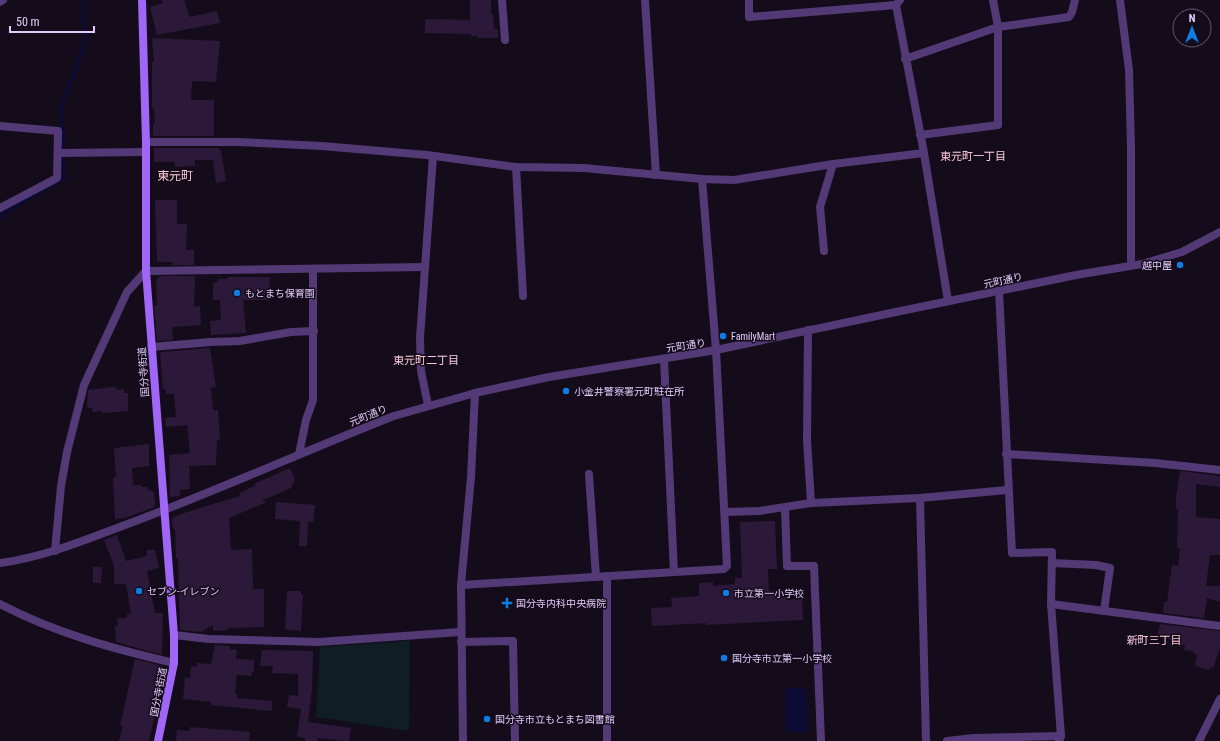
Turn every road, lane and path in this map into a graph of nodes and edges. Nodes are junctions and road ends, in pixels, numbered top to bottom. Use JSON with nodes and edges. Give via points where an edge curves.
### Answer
{"nodes":[{"id":1,"x":3,"y":0,"type":"edge"},
{"id":2,"x":136,"y":0,"type":"edge"},
{"id":3,"x":502,"y":0,"type":"edge"},
{"id":4,"x":645,"y":0,"type":"edge"},
{"id":5,"x":749,"y":0,"type":"edge"},
{"id":6,"x":993,"y":0,"type":"edge"},
{"id":7,"x":1075,"y":0,"type":"edge"},
{"id":8,"x":1120,"y":0,"type":"edge"},
{"id":9,"x":0,"y":2,"type":"edge"},
{"id":10,"x":142,"y":3,"type":"edge"},
{"id":11,"x":898,"y":3,"type":"edge"},
{"id":12,"x":998,"y":27,"type":"junction"},
{"id":13,"x":505,"y":40,"type":"dead end"},
{"id":14,"x":905,"y":59,"type":"junction"},
{"id":15,"x":0,"y":126,"type":"edge"},
{"id":16,"x":920,"y":135,"type":"junction"},
{"id":17,"x":146,"y":142,"type":"junction"},
{"id":18,"x":146,"y":152,"type":"junction"},
{"id":19,"x":58,"y":153,"type":"junction"},
{"id":20,"x":924,"y":153,"type":"junction"},
{"id":21,"x":433,"y":156,"type":"junction"},
{"id":22,"x":833,"y":164,"type":"junction"},
{"id":23,"x":516,"y":167,"type":"junction"},
{"id":24,"x":656,"y":175,"type":"junction"},
{"id":25,"x":702,"y":179,"type":"junction"},
{"id":26,"x":0,"y":208,"type":"edge"},
{"id":27,"x":1218,"y":236,"type":"edge"},
{"id":28,"x":824,"y":251,"type":"dead end"},
{"id":29,"x":1131,"y":265,"type":"junction"},
{"id":30,"x":425,"y":267,"type":"junction"},
{"id":31,"x":313,"y":269,"type":"junction"},
{"id":32,"x":146,"y":271,"type":"junction"},
{"id":33,"x":999,"y":291,"type":"junction"},
{"id":34,"x":523,"y":296,"type":"dead end"},
{"id":35,"x":948,"y":302,"type":"junction"},
{"id":36,"x":808,"y":330,"type":"junction"},
{"id":37,"x":314,"y":331,"type":"junction"},
{"id":38,"x":151,"y":347,"type":"junction"},
{"id":39,"x":716,"y":350,"type":"junction"},
{"id":40,"x":664,"y":359,"type":"junction"},
{"id":41,"x":475,"y":393,"type":"junction"},
{"id":42,"x":428,"y":405,"type":"junction"},
{"id":43,"x":299,"y":454,"type":"junction"},
{"id":44,"x":1006,"y":454,"type":"junction"},
{"id":45,"x":1220,"y":470,"type":"edge"},
{"id":46,"x":589,"y":474,"type":"dead end"},
{"id":47,"x":1007,"y":490,"type":"junction"},
{"id":48,"x":920,"y":498,"type":"junction"},
{"id":49,"x":811,"y":503,"type":"junction"},
{"id":50,"x":785,"y":508,"type":"junction"},
{"id":51,"x":164,"y":510,"type":"junction"},
{"id":52,"x":725,"y":512,"type":"junction"},
{"id":53,"x":55,"y":551,"type":"junction"},
{"id":54,"x":0,"y":563,"type":"edge"},
{"id":55,"x":1052,"y":563,"type":"junction"},
{"id":56,"x":674,"y":572,"type":"junction"},
{"id":57,"x":607,"y":576,"type":"junction"},
{"id":58,"x":596,"y":577,"type":"junction"},
{"id":59,"x":461,"y":585,"type":"junction"},
{"id":60,"x":0,"y":604,"type":"edge"},
{"id":61,"x":1051,"y":604,"type":"junction"},
{"id":62,"x":1104,"y":611,"type":"junction"},
{"id":63,"x":1220,"y":626,"type":"edge"},
{"id":64,"x":460,"y":632,"type":"junction"},
{"id":65,"x":174,"y":635,"type":"junction"},
{"id":66,"x":461,"y":642,"type":"junction"},
{"id":67,"x":174,"y":664,"type":"junction"},
{"id":68,"x":1220,"y":699,"type":"edge"},
{"id":69,"x":1060,"y":738,"type":"edge"},
{"id":70,"x":158,"y":741,"type":"edge"},
{"id":71,"x":463,"y":741,"type":"edge"},
{"id":72,"x":515,"y":741,"type":"edge"},
{"id":73,"x":606,"y":741,"type":"edge"},
{"id":74,"x":821,"y":741,"type":"edge"},
{"id":75,"x":926,"y":741,"type":"edge"},
{"id":76,"x":947,"y":741,"type":"edge"},
{"id":77,"x":1199,"y":741,"type":"edge"}],
"edges":[{"from":1,"to":9,"type":"street"},
{"from":2,"to":10,"type":"street"},
{"from":3,"to":13,"type":"street"},
{"from":4,"to":24,"type":"street"},
{"from":5,"to":11,"type":"street","via":[[750,17]]},
{"from":6,"to":12,"type":"street"},
{"from":7,"to":12,"type":"street","via":[[1069,17]]},
{"from":8,"to":29,"type":"street","via":[[1128,70]]},
{"from":10,"to":17,"type":"main road","name":"国分寺街道"},
{"from":11,"to":14,"type":"street"},
{"from":12,"to":14,"type":"street"},
{"from":12,"to":16,"type":"street","via":[[998,126]]},
{"from":14,"to":16,"type":"street"},
{"from":15,"to":19,"type":"street","via":[[58,131]]},
{"from":16,"to":20,"type":"street"},
{"from":17,"to":18,"type":"main road","name":"国分寺街道"},
{"from":17,"to":21,"type":"street","via":[[254,142]]},
{"from":18,"to":19,"type":"street"},
{"from":18,"to":32,"type":"main road","name":"国分寺街道"},
{"from":19,"to":26,"type":"street","via":[[57,178]]},
{"from":20,"to":22,"type":"street"},
{"from":20,"to":35,"type":"street"},
{"from":21,"to":23,"type":"street"},
{"from":21,"to":30,"type":"street"},
{"from":22,"to":25,"type":"street","via":[[734,180]]},
{"from":22,"to":28,"type":"street","via":[[820,207]]},
{"from":23,"to":24,"type":"street","via":[[584,168]]},
{"from":23,"to":34,"type":"street"},
{"from":24,"to":25,"type":"street"},
{"from":25,"to":39,"type":"street"},
{"from":27,"to":29,"type":"street","name":"元町通り","via":[[1182,252]]},
{"from":29,"to":33,"type":"street","name":"元町通り"},
{"from":30,"to":31,"type":"street"},
{"from":30,"to":42,"type":"street","via":[[421,365]]},
{"from":31,"to":32,"type":"street"},
{"from":31,"to":37,"type":"street"},
{"from":32,"to":38,"type":"main road","name":"国分寺街道"},
{"from":32,"to":53,"type":"street","via":[[127,292],[84,385],[61,486]]},
{"from":33,"to":35,"type":"street","name":"元町通り"},
{"from":33,"to":44,"type":"street"},
{"from":35,"to":36,"type":"street","name":"元町通り"},
{"from":36,"to":39,"type":"street","name":"元町通り"},
{"from":36,"to":49,"type":"street","via":[[807,440]]},
{"from":37,"to":38,"type":"street","via":[[291,332],[240,342]]},
{"from":37,"to":43,"type":"street","via":[[313,400]]},
{"from":38,"to":51,"type":"main road","name":"国分寺街道"},
{"from":39,"to":40,"type":"street","name":"元町通り"},
{"from":39,"to":52,"type":"street"},
{"from":40,"to":41,"type":"street","name":"元町通り","via":[[549,377]]},
{"from":40,"to":56,"type":"street"},
{"from":41,"to":42,"type":"street","name":"元町通り"},
{"from":41,"to":59,"type":"street","via":[[471,477]]},
{"from":42,"to":43,"type":"street","name":"元町通り"},
{"from":43,"to":51,"type":"street","name":"元町通り"},
{"from":44,"to":45,"type":"street"},
{"from":44,"to":47,"type":"street"},
{"from":46,"to":58,"type":"street"},
{"from":47,"to":48,"type":"street"},
{"from":47,"to":55,"type":"street","via":[[1012,553],[1052,552]]},
{"from":48,"to":49,"type":"street"},
{"from":48,"to":75,"type":"street"},
{"from":49,"to":50,"type":"street"},
{"from":50,"to":52,"type":"street"},
{"from":50,"to":74,"type":"street","via":[[787,566],[814,566]]},
{"from":51,"to":53,"type":"street","name":"元町通り"},
{"from":51,"to":65,"type":"main road","name":"国分寺街道"},
{"from":52,"to":56,"type":"street","via":[[724,569]]},
{"from":53,"to":54,"type":"street","name":"元町通り"},
{"from":55,"to":61,"type":"street"},
{"from":55,"to":62,"type":"street","via":[[1110,568]]},
{"from":56,"to":57,"type":"street"},
{"from":57,"to":58,"type":"street"},
{"from":57,"to":73,"type":"street"},
{"from":58,"to":59,"type":"street"},
{"from":59,"to":64,"type":"street"},
{"from":60,"to":67,"type":"street","via":[[22,616],[70,635]]},
{"from":61,"to":62,"type":"street"},
{"from":61,"to":69,"type":"street"},
{"from":62,"to":63,"type":"street"},
{"from":64,"to":65,"type":"street","via":[[319,642]]},
{"from":64,"to":66,"type":"street"},
{"from":65,"to":67,"type":"main road","name":"国分寺街道"},
{"from":66,"to":71,"type":"street"},
{"from":66,"to":72,"type":"street","via":[[513,641]]},
{"from":67,"to":70,"type":"main road","name":"国分寺街道"},
{"from":68,"to":77,"type":"street"},
{"from":69,"to":76,"type":"street","via":[[974,738]]}]}
